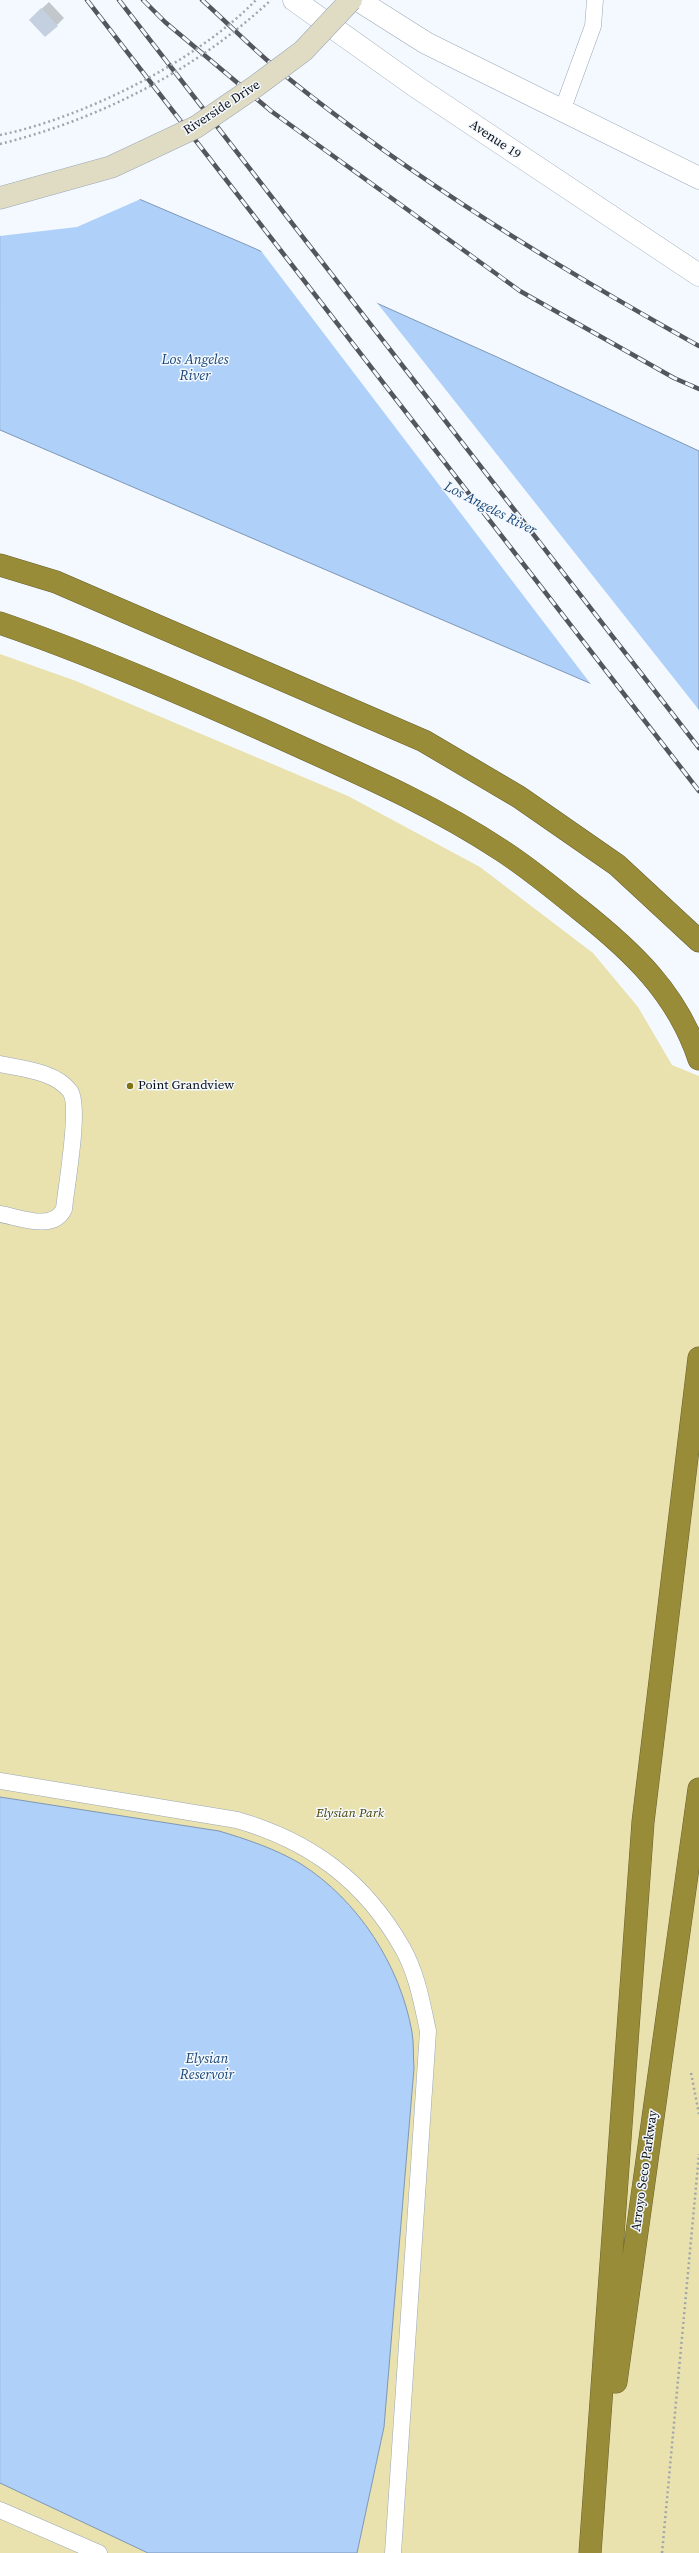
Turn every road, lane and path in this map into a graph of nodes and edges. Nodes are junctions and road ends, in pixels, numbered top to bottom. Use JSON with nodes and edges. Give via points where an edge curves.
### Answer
{"nodes":[{"id":1,"x":256,"y":0,"type":"edge"},
{"id":2,"x":271,"y":0,"type":"edge"},
{"id":3,"x":294,"y":0,"type":"edge"},
{"id":4,"x":351,"y":0,"type":"edge"},
{"id":5,"x":358,"y":0,"type":"edge"},
{"id":6,"x":595,"y":0,"type":"edge"},
{"id":7,"x":562,"y":111,"type":"junction"},
{"id":8,"x":0,"y":135,"type":"edge"},
{"id":9,"x":0,"y":144,"type":"edge"},
{"id":10,"x":699,"y":178,"type":"edge"},
{"id":11,"x":0,"y":198,"type":"edge"},
{"id":12,"x":699,"y":275,"type":"edge"},
{"id":13,"x":0,"y":565,"type":"edge"},
{"id":14,"x":0,"y":623,"type":"edge"},
{"id":15,"x":699,"y":941,"type":"edge"},
{"id":16,"x":699,"y":1059,"type":"edge"},
{"id":17,"x":0,"y":1064,"type":"edge"},
{"id":18,"x":0,"y":1214,"type":"edge"},
{"id":19,"x":699,"y":1358,"type":"edge"},
{"id":20,"x":0,"y":1781,"type":"edge"},
{"id":21,"x":699,"y":1789,"type":"edge"},
{"id":22,"x":693,"y":2066,"type":"dead end"},
{"id":23,"x":699,"y":2114,"type":"edge"},
{"id":24,"x":699,"y":2154,"type":"edge"},
{"id":25,"x":0,"y":2510,"type":"edge"},
{"id":26,"x":99,"y":2553,"type":"edge"},
{"id":27,"x":393,"y":2553,"type":"edge"},
{"id":28,"x":591,"y":2553,"type":"edge"},
{"id":29,"x":662,"y":2553,"type":"edge"}],
"edges":[{"from":1,"to":8,"type":"path","bridge":true,"via":[[213,35],[150,76],[111,96]]},
{"from":2,"to":9,"type":"path","bridge":true,"via":[[215,46],[166,77],[108,107],[56,127]]},
{"from":3,"to":12,"type":"street","name":"Avenue 19","via":[[415,86]]},
{"from":4,"to":11,"type":"main road","name":"Riverside Drive","bridge":true,"via":[[303,51],[196,127],[111,166]]},
{"from":5,"to":7,"type":"street","via":[[426,43]]},
{"from":6,"to":7,"type":"lane","via":[[593,26]]},
{"from":7,"to":10,"type":"street"},
{"from":13,"to":15,"type":"highway","via":[[56,582],[424,741],[519,797],[617,865]]},
{"from":14,"to":16,"type":"highway","via":[[71,647],[141,676],[333,762],[418,802],[501,850],[608,932],[643,966],[674,1003]]},
{"from":17,"to":18,"type":"lane","via":[[40,1072],[53,1078],[70,1090],[76,1107],[64,1209],[60,1217],[42,1222]]},
{"from":19,"to":28,"type":"highway","via":[[643,1822]]},
{"from":20,"to":27,"type":"lane","via":[[237,1820],[270,1830],[301,1844],[330,1862],[356,1886],[382,1917],[404,1950],[419,1989],[428,2030]]},
{"from":21,"to":28,"type":"highway","name":"Arroyo Seco Parkway"},
{"from":22,"to":23,"type":"path"},
{"from":24,"to":29,"type":"path"},
{"from":25,"to":26,"type":"lane"}]}
